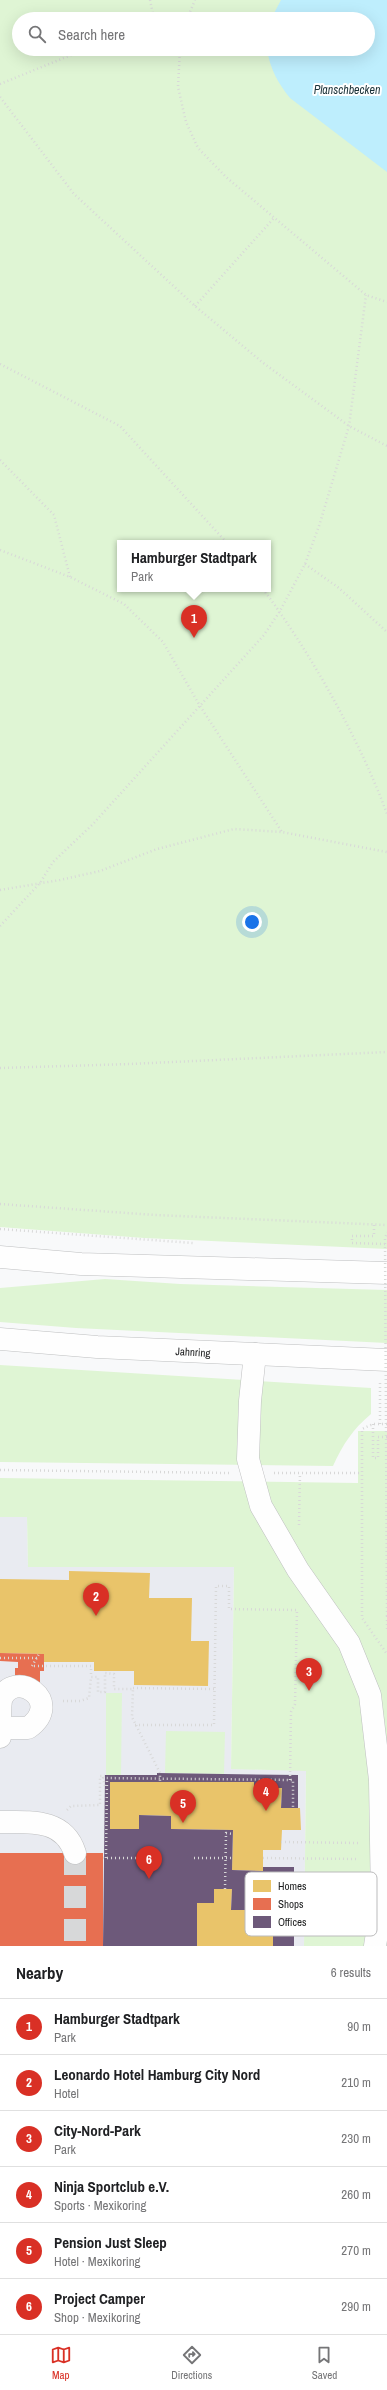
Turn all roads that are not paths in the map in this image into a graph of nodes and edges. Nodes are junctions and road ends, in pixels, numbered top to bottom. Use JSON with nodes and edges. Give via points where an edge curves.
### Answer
{"nodes":[{"id":1,"x":0,"y":1257,"type":"edge"},
{"id":2,"x":387,"y":1273,"type":"edge"},
{"id":3,"x":0,"y":1338,"type":"edge"},
{"id":4,"x":255,"y":1354,"type":"junction"},
{"id":5,"x":387,"y":1360,"type":"edge"},
{"id":6,"x":0,"y":1728,"type":"edge"},
{"id":7,"x":0,"y":1737,"type":"edge"},
{"id":8,"x":0,"y":1822,"type":"edge"},
{"id":9,"x":75,"y":1853,"type":"tunnel mouth"},
{"id":10,"x":377,"y":1933,"type":"edge"},
{"id":11,"x":377,"y":1936,"type":"edge"},
{"id":12,"x":375,"y":1946,"type":"edge"}],
"edges":[{"from":1,"to":2,"type":"main road","via":[[81,1264]]},
{"from":3,"to":4,"type":"main road","name":"Jahnring","via":[[97,1347]]},
{"from":4,"to":5,"type":"main road","name":"Jahnring"},
{"from":4,"to":10,"type":"main road","via":[[248,1460],[261,1506],[298,1570],[349,1643],[370,1695],[380,1780],[373,1855],[381,1873],[382,1902]]},
{"from":6,"to":6,"type":"main road","via":[[28,1728],[39,1717],[41,1701],[35,1692],[29,1688],[15,1687],[9,1690],[1,1701]]},
{"from":6,"to":7,"type":"main road"},
{"from":8,"to":9,"type":"main road","via":[[55,1827],[71,1841]]},
{"from":11,"to":12,"type":"main road"}]}
